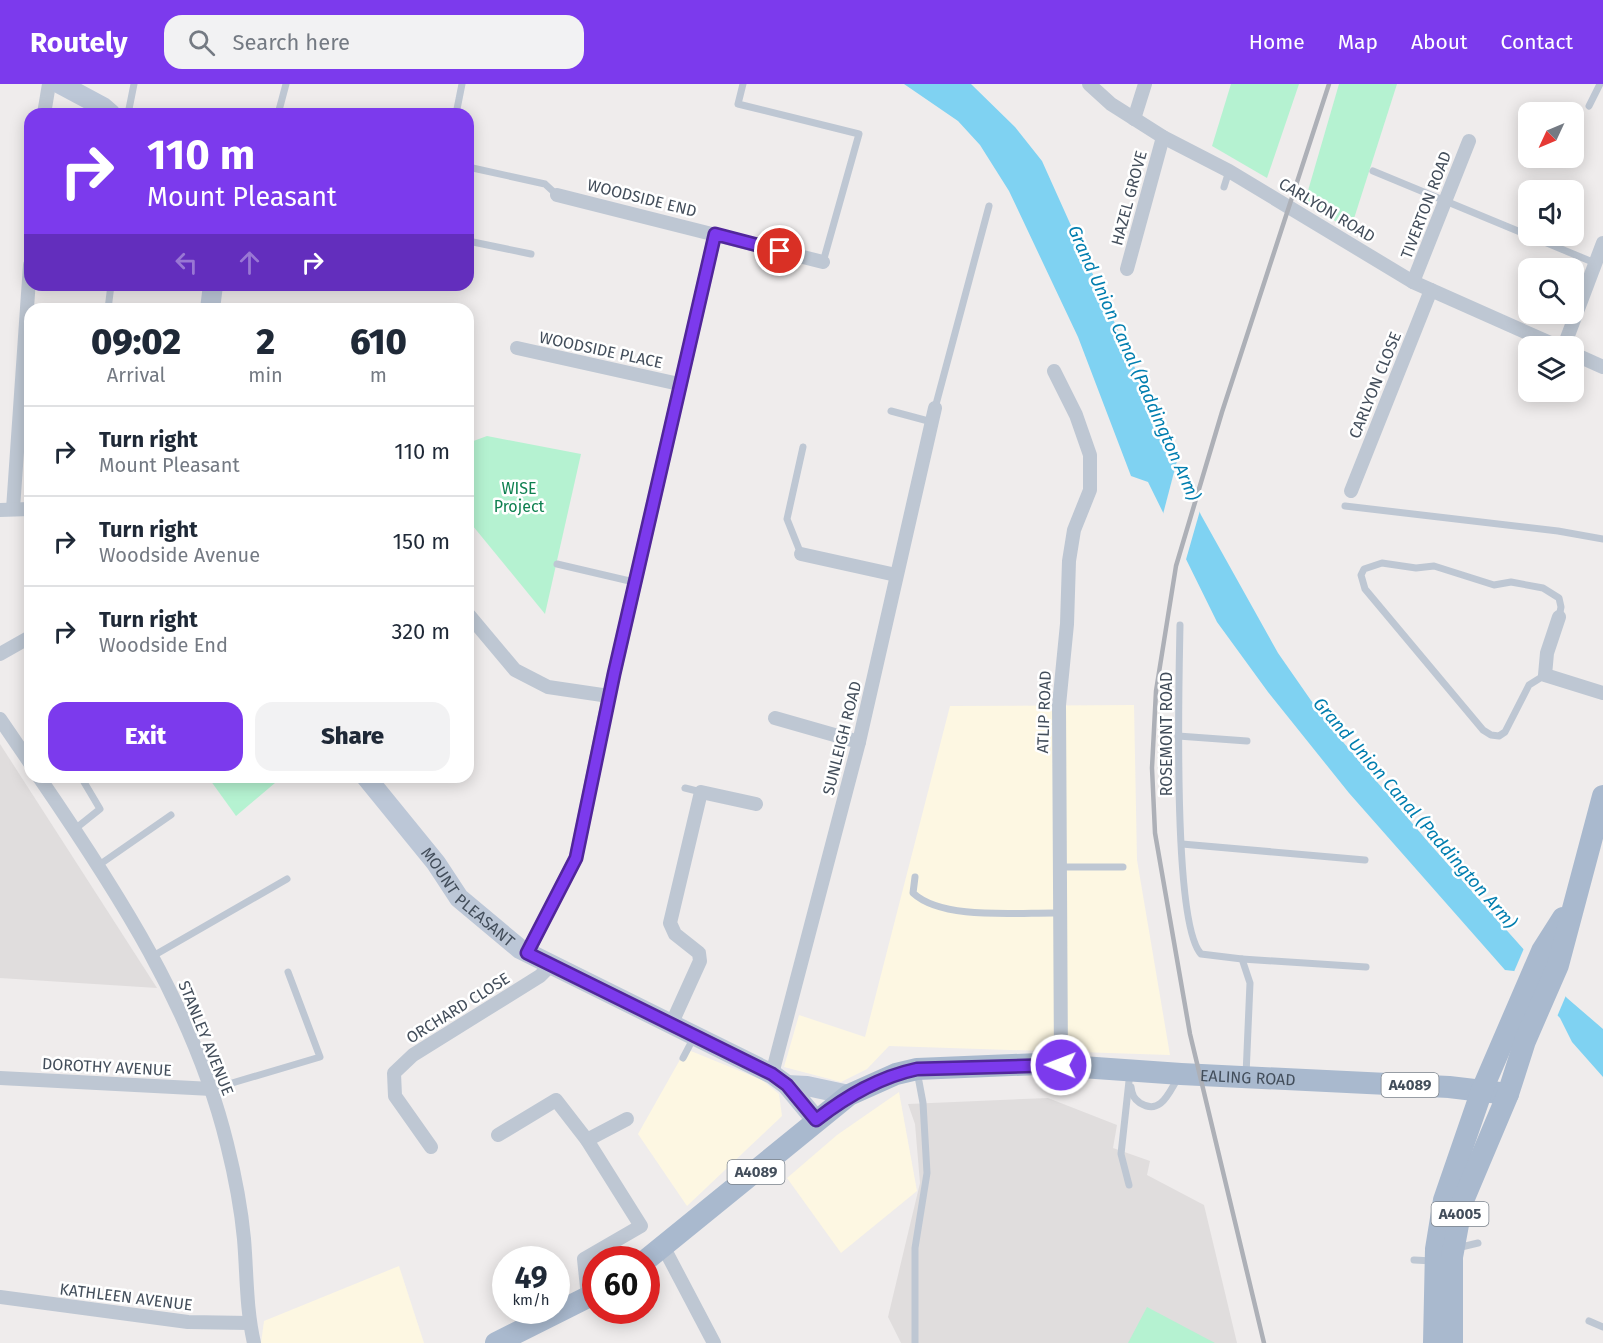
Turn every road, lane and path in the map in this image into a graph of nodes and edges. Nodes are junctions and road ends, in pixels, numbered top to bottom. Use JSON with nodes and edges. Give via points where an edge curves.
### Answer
{"nodes":[{"id":1,"x":49,"y":84,"type":"edge"},
{"id":2,"x":134,"y":84,"type":"edge"},
{"id":3,"x":286,"y":84,"type":"edge"},
{"id":4,"x":462,"y":84,"type":"edge"},
{"id":5,"x":743,"y":84,"type":"edge"},
{"id":6,"x":1089,"y":84,"type":"edge"},
{"id":7,"x":1144,"y":84,"type":"edge"},
{"id":8,"x":1600,"y":84,"type":"edge"},
{"id":9,"x":71,"y":86,"type":"edge"},
{"id":10,"x":1589,"y":106,"type":"dead end"},
{"id":11,"x":45,"y":108,"type":"edge"},
{"id":12,"x":102,"y":108,"type":"edge"},
{"id":13,"x":129,"y":108,"type":"edge"},
{"id":14,"x":280,"y":108,"type":"edge"},
{"id":15,"x":457,"y":108,"type":"edge"},
{"id":16,"x":1134,"y":119,"type":"junction"},
{"id":17,"x":1162,"y":137,"type":"junction"},
{"id":18,"x":1468,"y":141,"type":"dead end"},
{"id":19,"x":474,"y":168,"type":"edge"},
{"id":20,"x":1229,"y":171,"type":"junction"},
{"id":21,"x":1373,"y":171,"type":"dead end"},
{"id":22,"x":1224,"y":187,"type":"dead end"},
{"id":23,"x":557,"y":195,"type":"joint"},
{"id":24,"x":1444,"y":201,"type":"junction"},
{"id":25,"x":989,"y":206,"type":"dead end"},
{"id":26,"x":715,"y":234,"type":"junction"},
{"id":27,"x":474,"y":242,"type":"edge"},
{"id":28,"x":1603,"y":243,"type":"edge"},
{"id":29,"x":531,"y":254,"type":"dead end"},
{"id":30,"x":823,"y":262,"type":"joint"},
{"id":31,"x":1595,"y":263,"type":"junction"},
{"id":32,"x":1127,"y":268,"type":"dead end"},
{"id":33,"x":1413,"y":282,"type":"junction"},
{"id":34,"x":1431,"y":290,"type":"junction"},
{"id":35,"x":24,"y":326,"type":"edge"},
{"id":36,"x":1534,"y":336,"type":"edge"},
{"id":37,"x":1568,"y":336,"type":"edge"},
{"id":38,"x":517,"y":348,"type":"dead end"},
{"id":39,"x":1584,"y":358,"type":"edge"},
{"id":40,"x":1603,"y":367,"type":"edge"},
{"id":41,"x":1054,"y":371,"type":"dead end"},
{"id":42,"x":679,"y":384,"type":"junction"},
{"id":43,"x":935,"y":408,"type":"joint"},
{"id":44,"x":891,"y":411,"type":"dead end"},
{"id":45,"x":932,"y":422,"type":"junction"},
{"id":46,"x":803,"y":447,"type":"dead end"},
{"id":47,"x":1351,"y":491,"type":"dead end"},
{"id":48,"x":1345,"y":506,"type":"dead end"},
{"id":49,"x":24,"y":508,"type":"edge"},
{"id":50,"x":6,"y":509,"type":"edge"},
{"id":51,"x":1603,"y":539,"type":"edge"},
{"id":52,"x":801,"y":554,"type":"joint"},
{"id":53,"x":557,"y":564,"type":"dead end"},
{"id":54,"x":896,"y":575,"type":"junction"},
{"id":55,"x":634,"y":582,"type":"junction"},
{"id":56,"x":1559,"y":617,"type":"joint"},
{"id":57,"x":474,"y":621,"type":"edge"},
{"id":58,"x":1180,"y":625,"type":"dead end"},
{"id":59,"x":24,"y":640,"type":"edge"},
{"id":60,"x":0,"y":654,"type":"edge"},
{"id":61,"x":1545,"y":675,"type":"junction"},
{"id":62,"x":1603,"y":693,"type":"edge"},
{"id":63,"x":609,"y":696,"type":"junction"},
{"id":64,"x":775,"y":718,"type":"dead end"},
{"id":65,"x":0,"y":719,"type":"edge"},
{"id":66,"x":1178,"y":736,"type":"junction"},
{"id":67,"x":1247,"y":741,"type":"dead end"},
{"id":68,"x":859,"y":742,"type":"junction"},
{"id":69,"x":24,"y":754,"type":"edge"},
{"id":70,"x":43,"y":783,"type":"edge"},
{"id":71,"x":85,"y":783,"type":"edge"},
{"id":72,"x":371,"y":783,"type":"edge"},
{"id":73,"x":685,"y":788,"type":"dead end"},
{"id":74,"x":701,"y":792,"type":"junction"},
{"id":75,"x":1603,"y":796,"type":"edge"},
{"id":76,"x":756,"y":804,"type":"dead end"},
{"id":77,"x":171,"y":815,"type":"dead end"},
{"id":78,"x":75,"y":829,"type":"junction"},
{"id":79,"x":1182,"y":843,"type":"junction"},
{"id":80,"x":1365,"y":860,"type":"dead end"},
{"id":81,"x":99,"y":865,"type":"junction"},
{"id":82,"x":1059,"y":867,"type":"junction"},
{"id":83,"x":1123,"y":867,"type":"dead end"},
{"id":84,"x":915,"y":877,"type":"dead end"},
{"id":85,"x":287,"y":879,"type":"dead end"},
{"id":86,"x":1060,"y":913,"type":"junction"},
{"id":87,"x":527,"y":953,"type":"junction"},
{"id":88,"x":153,"y":956,"type":"junction"},
{"id":89,"x":1550,"y":958,"type":"junction"},
{"id":90,"x":1242,"y":959,"type":"junction"},
{"id":91,"x":551,"y":965,"type":"junction"},
{"id":92,"x":1366,"y":968,"type":"dead end"},
{"id":93,"x":288,"y":972,"type":"dead end"},
{"id":94,"x":671,"y":1025,"type":"junction"},
{"id":95,"x":694,"y":1036,"type":"junction"},
{"id":96,"x":1525,"y":1041,"type":"junction"},
{"id":97,"x":683,"y":1058,"type":"dead end"},
{"id":98,"x":1061,"y":1065,"type":"junction"},
{"id":99,"x":917,"y":1069,"type":"junction"},
{"id":100,"x":1130,"y":1070,"type":"junction"},
{"id":101,"x":1181,"y":1074,"type":"junction"},
{"id":102,"x":1246,"y":1077,"type":"junction"},
{"id":103,"x":0,"y":1078,"type":"edge"},
{"id":104,"x":779,"y":1080,"type":"junction"},
{"id":105,"x":212,"y":1089,"type":"junction"},
{"id":106,"x":1482,"y":1090,"type":"junction"},
{"id":107,"x":1508,"y":1094,"type":"junction"},
{"id":108,"x":849,"y":1095,"type":"junction"},
{"id":109,"x":627,"y":1119,"type":"dead end"},
{"id":110,"x":816,"y":1120,"type":"junction"},
{"id":111,"x":498,"y":1135,"type":"dead end"},
{"id":112,"x":587,"y":1140,"type":"junction"},
{"id":113,"x":431,"y":1148,"type":"dead end"},
{"id":114,"x":1466,"y":1169,"type":"junction"},
{"id":115,"x":1129,"y":1185,"type":"dead end"},
{"id":116,"x":1478,"y":1243,"type":"dead end"},
{"id":117,"x":605,"y":1246,"type":"edge"},
{"id":118,"x":660,"y":1250,"type":"edge"},
{"id":119,"x":1434,"y":1255,"type":"junction"},
{"id":120,"x":660,"y":1262,"type":"edge"},
{"id":121,"x":0,"y":1296,"type":"edge"},
{"id":122,"x":582,"y":1300,"type":"edge"},
{"id":123,"x":1589,"y":1321,"type":"dead end"},
{"id":124,"x":249,"y":1323,"type":"junction"},
{"id":125,"x":1603,"y":1327,"type":"edge"},
{"id":126,"x":508,"y":1340,"type":"edge"},
{"id":127,"x":254,"y":1343,"type":"edge"},
{"id":128,"x":714,"y":1343,"type":"edge"},
{"id":129,"x":915,"y":1343,"type":"edge"},
{"id":130,"x":1434,"y":1343,"type":"edge"},
{"id":131,"x":1452,"y":1343,"type":"edge"}],
"edges":[{"from":1,"to":11,"type":"street"},
{"from":2,"to":13,"type":"lane"},
{"from":3,"to":14,"type":"lane"},
{"from":4,"to":15,"type":"lane"},
{"from":5,"to":30,"type":"lane","via":[[738,104],[859,134]]},
{"from":6,"to":16,"type":"street","name":"CARLYON ROAD"},
{"from":7,"to":16,"type":"street"},
{"from":8,"to":10,"type":"lane"},
{"from":9,"to":12,"type":"street"},
{"from":16,"to":17,"type":"street","name":"CARLYON ROAD"},
{"from":17,"to":20,"type":"street","name":"CARLYON ROAD"},
{"from":17,"to":32,"type":"street","name":"HAZEL GROVE"},
{"from":18,"to":24,"type":"street","name":"TIVERTON ROAD"},
{"from":19,"to":23,"type":"lane","via":[[545,183]]},
{"from":20,"to":22,"type":"lane"},
{"from":20,"to":33,"type":"street","name":"CARLYON ROAD"},
{"from":21,"to":24,"type":"lane"},
{"from":23,"to":26,"type":"street","name":"WOODSIDE END"},
{"from":24,"to":31,"type":"lane"},
{"from":24,"to":33,"type":"street","name":"TIVERTON ROAD"},
{"from":25,"to":43,"type":"lane"},
{"from":26,"to":30,"type":"street","name":"WOODSIDE END"},
{"from":26,"to":42,"type":"street"},
{"from":27,"to":29,"type":"lane"},
{"from":28,"to":31,"type":"street"},
{"from":31,"to":37,"type":"street"},
{"from":33,"to":34,"type":"street","name":"CARLYON ROAD"},
{"from":34,"to":36,"type":"street","name":"CARLYON ROAD"},
{"from":34,"to":47,"type":"street","name":"CARLYON CLOSE"},
{"from":35,"to":50,"type":"street"},
{"from":38,"to":42,"type":"street","name":"WOODSIDE PLACE"},
{"from":39,"to":40,"type":"street"},
{"from":41,"to":82,"type":"street","name":"ATLIP ROAD","via":[[1090,455],[1090,490],[1074,530],[1069,561],[1059,705]]},
{"from":42,"to":55,"type":"street"},
{"from":43,"to":45,"type":"street","name":"SUNLEIGH ROAD"},
{"from":44,"to":45,"type":"lane"},
{"from":45,"to":54,"type":"street","name":"SUNLEIGH ROAD"},
{"from":46,"to":52,"type":"lane","via":[[788,519]]},
{"from":48,"to":51,"type":"lane"},
{"from":49,"to":50,"type":"street"},
{"from":52,"to":54,"type":"street"},
{"from":53,"to":55,"type":"lane"},
{"from":54,"to":68,"type":"street","name":"SUNLEIGH ROAD"},
{"from":55,"to":63,"type":"street"},
{"from":56,"to":61,"type":"street","via":[[1547,652]]},
{"from":56,"to":61,"type":"lane","via":[[1559,598],[1543,588],[1511,582],[1494,585],[1434,566],[1416,568],[1382,563],[1364,569],[1361,575],[1365,589],[1380,608],[1491,735],[1505,732],[1529,685]]},
{"from":57,"to":63,"type":"street","via":[[515,670],[548,687]]},
{"from":58,"to":66,"type":"lane","name":"ROSEMONT ROAD"},
{"from":59,"to":60,"type":"street"},
{"from":61,"to":62,"type":"street"},
{"from":63,"to":87,"type":"street","via":[[576,858]]},
{"from":64,"to":68,"type":"street"},
{"from":65,"to":69,"type":"street"},
{"from":66,"to":67,"type":"lane"},
{"from":66,"to":79,"type":"lane","name":"ROSEMONT ROAD"},
{"from":68,"to":104,"type":"street","name":"SUNLEIGH ROAD"},
{"from":70,"to":78,"type":"street","name":"STANLEY AVENUE"},
{"from":71,"to":78,"type":"lane","via":[[100,809]]},
{"from":72,"to":87,"type":"street","name":"MOUNT PLEASANT","via":[[436,863],[459,898]]},
{"from":73,"to":74,"type":"lane"},
{"from":74,"to":76,"type":"street"},
{"from":74,"to":94,"type":"street","via":[[670,923],[675,934],[699,953],[700,961]]},
{"from":75,"to":89,"type":"main road","number":"A4005","via":[[1573,902]]},
{"from":77,"to":81,"type":"lane"},
{"from":78,"to":81,"type":"street","name":"STANLEY AVENUE"},
{"from":79,"to":80,"type":"lane"},
{"from":79,"to":90,"type":"lane","name":"ROSEMONT ROAD","via":[[1195,948],[1210,957]]},
{"from":81,"to":88,"type":"street","name":"STANLEY AVENUE"},
{"from":82,"to":83,"type":"lane"},
{"from":82,"to":86,"type":"street","name":"ATLIP ROAD"},
{"from":84,"to":86,"type":"lane","via":[[913,893],[923,902],[968,912]]},
{"from":85,"to":88,"type":"lane"},
{"from":86,"to":98,"type":"street","name":"ATLIP ROAD"},
{"from":87,"to":91,"type":"street","name":"MOUNT PLEASANT"},
{"from":88,"to":105,"type":"street","name":"STANLEY AVENUE"},
{"from":89,"to":96,"type":"main road","number":"A4005","via":[[1541,1009]]},
{"from":89,"to":106,"type":"main road","number":"A4005","via":[[1525,994]]},
{"from":90,"to":92,"type":"lane","name":"ROSEMONT ROAD"},
{"from":90,"to":102,"type":"lane","via":[[1250,983]]},
{"from":91,"to":94,"type":"street","name":"MOUNT PLEASANT"},
{"from":91,"to":113,"type":"street","name":"ORCHARD CLOSE","via":[[540,976],[413,1055],[394,1073],[395,1096]]},
{"from":93,"to":105,"type":"lane","via":[[320,1057]]},
{"from":94,"to":95,"type":"street","name":"MOUNT PLEASANT"},
{"from":95,"to":97,"type":"lane"},
{"from":95,"to":104,"type":"street","name":"MOUNT PLEASANT"},
{"from":96,"to":106,"type":"main road","via":[[1502,1078]]},
{"from":96,"to":107,"type":"main road","number":"A4005"},
{"from":98,"to":99,"type":"main road","name":"EALING ROAD","number":"A4089"},
{"from":98,"to":100,"type":"main road","name":"EALING ROAD","number":"A4089"},
{"from":99,"to":108,"type":"main road","name":"EALING ROAD","number":"A4089"},
{"from":99,"to":129,"type":"lane","via":[[927,1173],[915,1248]]},
{"from":100,"to":101,"type":"main road","name":"EALING ROAD","number":"A4089"},
{"from":100,"to":101,"type":"lane","via":[[1132,1094],[1145,1106],[1165,1101]]},
{"from":100,"to":115,"type":"lane","via":[[1121,1154]]},
{"from":101,"to":102,"type":"main road","name":"EALING ROAD","number":"A4089"},
{"from":102,"to":106,"type":"main road","name":"EALING ROAD","number":"A4089"},
{"from":103,"to":105,"type":"street","name":"DOROTHY AVENUE"},
{"from":104,"to":108,"type":"street","name":"MOUNT PLEASANT"},
{"from":104,"to":110,"type":"street","name":"MOUNT PLEASANT"},
{"from":105,"to":124,"type":"street","name":"STANLEY AVENUE","via":[[240,1203]]},
{"from":106,"to":107,"type":"main road","number":"A4089"},
{"from":106,"to":114,"type":"main road","number":"A4005"},
{"from":107,"to":114,"type":"main road","number":"A4005"},
{"from":108,"to":110,"type":"main road","name":"EALING ROAD","number":"A4089"},
{"from":109,"to":112,"type":"street"},
{"from":110,"to":118,"type":"main road","number":"A4089"},
{"from":111,"to":112,"type":"street","via":[[556,1100]]},
{"from":112,"to":117,"type":"street","via":[[641,1226]]},
{"from":114,"to":119,"type":"main road","number":"A4005","via":[[1444,1200]]},
{"from":116,"to":119,"type":"lane"},
{"from":119,"to":130,"type":"main road","number":"A4005"},
{"from":119,"to":131,"type":"main road","number":"A4005"},
{"from":120,"to":128,"type":"street"},
{"from":121,"to":124,"type":"street","name":"KATHLEEN AVENUE","via":[[188,1322]]},
{"from":122,"to":126,"type":"main road"},
{"from":123,"to":125,"type":"lane"},
{"from":124,"to":127,"type":"street","name":"STANLEY AVENUE"}]}
